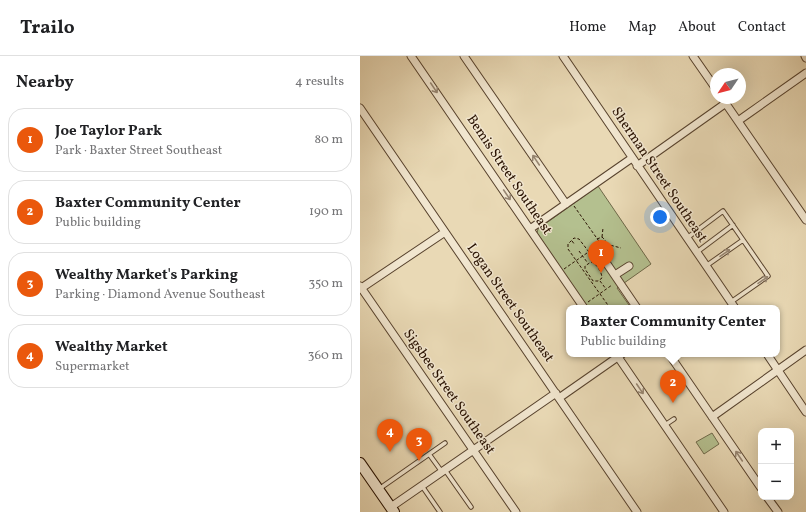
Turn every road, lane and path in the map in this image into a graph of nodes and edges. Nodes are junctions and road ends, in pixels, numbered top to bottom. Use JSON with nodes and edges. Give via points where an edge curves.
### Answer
{"nodes":[{"id":1,"x":412,"y":56,"type":"edge"},
{"id":2,"x":464,"y":56,"type":"edge"},
{"id":3,"x":563,"y":56,"type":"edge"},
{"id":4,"x":693,"y":56,"type":"edge"},
{"id":5,"x":806,"y":73,"type":"edge"},
{"id":6,"x":710,"y":80,"type":"edge"},
{"id":7,"x":719,"y":104,"type":"edge"},
{"id":8,"x":727,"y":104,"type":"edge"},
{"id":9,"x":360,"y":108,"type":"edge"},
{"id":10,"x":738,"y":121,"type":"junction"},
{"id":11,"x":632,"y":158,"type":"junction"},
{"id":12,"x":637,"y":166,"type":"junction"},
{"id":13,"x":566,"y":204,"type":"junction"},
{"id":14,"x":574,"y":206,"type":"dead end"},
{"id":15,"x":806,"y":220,"type":"edge"},
{"id":16,"x":733,"y":225,"type":"junction"},
{"id":17,"x":603,"y":228,"type":"dead end"},
{"id":18,"x":530,"y":229,"type":"junction"},
{"id":19,"x":445,"y":232,"type":"junction"},
{"id":20,"x":602,"y":237,"type":"junction"},
{"id":21,"x":687,"y":238,"type":"junction"},
{"id":22,"x":597,"y":239,"type":"junction"},
{"id":23,"x":572,"y":240,"type":"junction"},
{"id":24,"x":743,"y":240,"type":"junction"},
{"id":25,"x":600,"y":244,"type":"junction"},
{"id":26,"x":606,"y":244,"type":"junction"},
{"id":27,"x":575,"y":245,"type":"dead end"},
{"id":28,"x":603,"y":248,"type":"junction"},
{"id":29,"x":621,"y":248,"type":"dead end"},
{"id":30,"x":579,"y":251,"type":"dead end"},
{"id":31,"x":589,"y":252,"type":"junction"},
{"id":32,"x":697,"y":252,"type":"junction"},
{"id":33,"x":583,"y":256,"type":"junction"},
{"id":34,"x":606,"y":257,"type":"joint"},
{"id":35,"x":576,"y":261,"type":"junction"},
{"id":36,"x":588,"y":263,"type":"junction"},
{"id":37,"x":629,"y":266,"type":"dead end"},
{"id":38,"x":706,"y":266,"type":"junction"},
{"id":39,"x":564,"y":269,"type":"dead end"},
{"id":40,"x":615,"y":276,"type":"junction"},
{"id":41,"x":600,"y":280,"type":"junction"},
{"id":42,"x":612,"y":285,"type":"dead end"},
{"id":43,"x":361,"y":288,"type":"edge"},
{"id":44,"x":606,"y":289,"type":"junction"},
{"id":45,"x":600,"y":294,"type":"junction"},
{"id":46,"x":582,"y":305,"type":"edge"},
{"id":47,"x":586,"y":305,"type":"edge"},
{"id":48,"x":608,"y":305,"type":"edge"},
{"id":49,"x":635,"y":305,"type":"edge"},
{"id":50,"x":733,"y":305,"type":"edge"},
{"id":51,"x":806,"y":350,"type":"edge"},
{"id":52,"x":616,"y":357,"type":"edge"},
{"id":53,"x":620,"y":357,"type":"edge"},
{"id":54,"x":671,"y":357,"type":"edge"},
{"id":55,"x":769,"y":357,"type":"edge"},
{"id":56,"x":778,"y":370,"type":"junction"},
{"id":57,"x":558,"y":395,"type":"junction"},
{"id":58,"x":806,"y":412,"type":"edge"},
{"id":59,"x":712,"y":417,"type":"junction"},
{"id":60,"x":674,"y":419,"type":"dead end"},
{"id":61,"x":665,"y":425,"type":"junction"},
{"id":62,"x":445,"y":443,"type":"dead end"},
{"id":63,"x":473,"y":450,"type":"junction"},
{"id":64,"x":429,"y":454,"type":"junction"},
{"id":65,"x":360,"y":463,"type":"edge"},
{"id":66,"x":443,"y":471,"type":"junction"},
{"id":67,"x":758,"y":484,"type":"edge"},
{"id":68,"x":422,"y":486,"type":"junction"},
{"id":69,"x":378,"y":489,"type":"junction"},
{"id":70,"x":769,"y":500,"type":"edge"},
{"id":71,"x":471,"y":507,"type":"dead end"},
{"id":72,"x":392,"y":510,"type":"edge"},
{"id":73,"x":440,"y":512,"type":"edge"},
{"id":74,"x":516,"y":512,"type":"edge"},
{"id":75,"x":637,"y":512,"type":"edge"},
{"id":76,"x":724,"y":512,"type":"edge"},
{"id":77,"x":778,"y":512,"type":"edge"}],
"edges":[{"from":1,"to":18,"type":"street","name":"Bemis Street Southeast","one_way":true},
{"from":13,"to":2,"type":"street","one_way":true},
{"from":3,"to":11,"type":"street","name":"Sherman Street Southeast"},
{"from":4,"to":6,"type":"street"},
{"from":5,"to":10,"type":"street"},
{"from":7,"to":12,"type":"street"},
{"from":8,"to":10,"type":"street"},
{"from":9,"to":19,"type":"street","name":"Logan Street Southeast"},
{"from":10,"to":15,"type":"street"},
{"from":11,"to":12,"type":"street","name":"Sherman Street Southeast"},
{"from":11,"to":13,"type":"street"},
{"from":12,"to":21,"type":"street","name":"Sherman Street Southeast"},
{"from":13,"to":18,"type":"street"},
{"from":14,"to":22,"type":"path"},
{"from":16,"to":21,"type":"lane","via":[[723,211]]},
{"from":16,"to":24,"type":"lane"},
{"from":16,"to":32,"type":"lane"},
{"from":17,"to":20,"type":"path"},
{"from":18,"to":46,"type":"street","name":"Bemis Street Southeast"},
{"from":19,"to":43,"type":"street"},
{"from":19,"to":57,"type":"street","name":"Logan Street Southeast"},
{"from":20,"to":22,"type":"path"},
{"from":20,"to":26,"type":"path"},
{"from":21,"to":32,"type":"street","name":"Sherman Street Southeast"},
{"from":22,"to":25,"type":"path"},
{"from":23,"to":27,"type":"path"},
{"from":23,"to":31,"type":"path","via":[[581,240]]},
{"from":23,"to":35,"type":"path","via":[[568,247]]},
{"from":38,"to":24,"type":"lane","one_way":true},
{"from":50,"to":24,"type":"lane","one_way":true,"via":[[768,276]]},
{"from":25,"to":28,"type":"path"},
{"from":25,"to":31,"type":"path"},
{"from":26,"to":28,"type":"path"},
{"from":26,"to":29,"type":"path"},
{"from":28,"to":34,"type":"path"},
{"from":30,"to":33,"type":"path"},
{"from":31,"to":33,"type":"path"},
{"from":32,"to":38,"type":"street","name":"Sherman Street Southeast"},
{"from":33,"to":35,"type":"path"},
{"from":33,"to":36,"type":"path"},
{"from":34,"to":40,"type":"street"},
{"from":35,"to":39,"type":"path"},
{"from":35,"to":45,"type":"path"},
{"from":36,"to":41,"type":"path","via":[[594,263],[602,275]]},
{"from":36,"to":41,"type":"path","via":[[584,269],[593,282]]},
{"from":37,"to":40,"type":"street"},
{"from":38,"to":50,"type":"street","name":"Sherman Street Southeast"},
{"from":40,"to":49,"type":"street"},
{"from":41,"to":44,"type":"path"},
{"from":42,"to":44,"type":"path"},
{"from":43,"to":63,"type":"street","name":"Sigsbee Street Southeast"},
{"from":44,"to":45,"type":"path"},
{"from":45,"to":47,"type":"path"},
{"from":45,"to":48,"type":"path"},
{"from":51,"to":56,"type":"street"},
{"from":52,"to":57,"type":"street"},
{"from":53,"to":61,"type":"street","one_way":true},
{"from":54,"to":59,"type":"street"},
{"from":55,"to":56,"type":"street"},
{"from":56,"to":58,"type":"street"},
{"from":56,"to":59,"type":"street"},
{"from":57,"to":63,"type":"street"},
{"from":57,"to":75,"type":"street","name":"Logan Street Southeast"},
{"from":67,"to":59,"type":"street","one_way":true},
{"from":60,"to":61,"type":"lane"},
{"from":61,"to":76,"type":"street"},
{"from":62,"to":64,"type":"lane"},
{"from":63,"to":66,"type":"street"},
{"from":63,"to":74,"type":"street","name":"Sigsbee Street Southeast"},
{"from":64,"to":66,"type":"lane"},
{"from":64,"to":69,"type":"lane"},
{"from":65,"to":69,"type":"main road"},
{"from":66,"to":68,"type":"street"},
{"from":66,"to":71,"type":"lane"},
{"from":68,"to":72,"type":"street"},
{"from":68,"to":73,"type":"lane"},
{"from":69,"to":72,"type":"main road"},
{"from":70,"to":77,"type":"street"}]}
